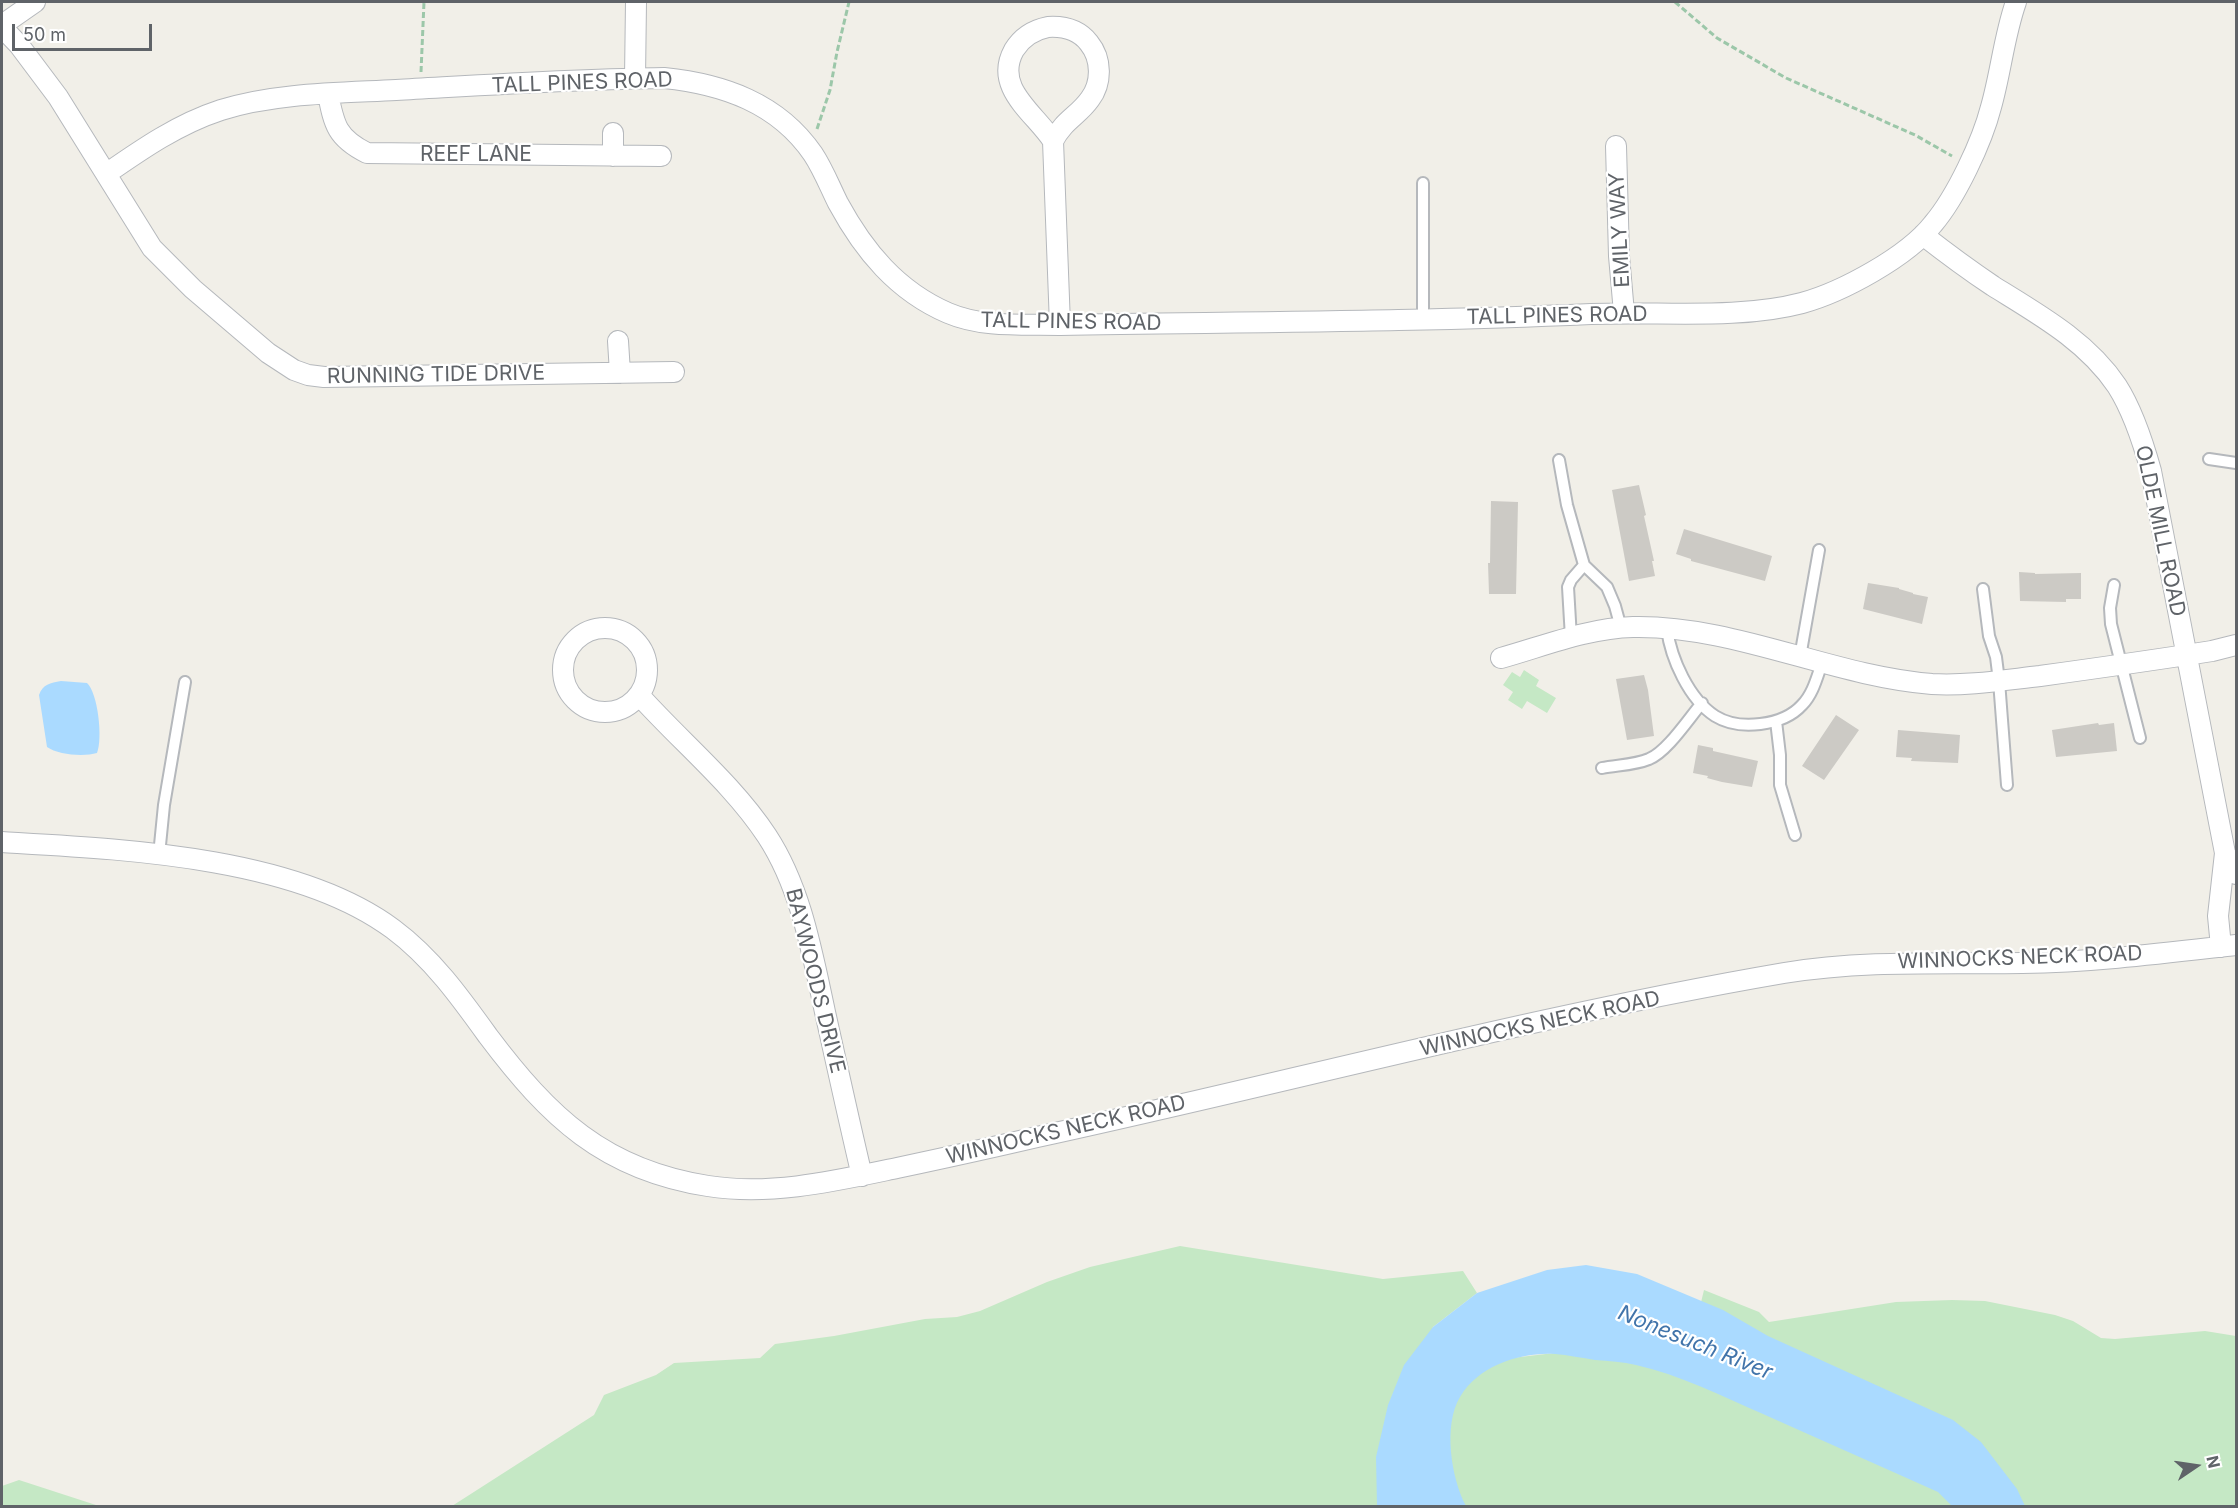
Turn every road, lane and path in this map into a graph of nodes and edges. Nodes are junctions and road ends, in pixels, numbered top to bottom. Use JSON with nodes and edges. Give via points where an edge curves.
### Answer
{"nodes":[{"id":1,"x":35,"y":2,"type":"edge"},
{"id":2,"x":424,"y":2,"type":"edge"},
{"id":3,"x":636,"y":2,"type":"edge"},
{"id":4,"x":849,"y":2,"type":"edge"},
{"id":5,"x":1675,"y":2,"type":"edge"},
{"id":6,"x":2016,"y":2,"type":"edge"},
{"id":7,"x":2,"y":26,"type":"edge"},
{"id":8,"x":635,"y":78,"type":"junction"},
{"id":9,"x":420,"y":88,"type":"junction"},
{"id":10,"x":327,"y":94,"type":"junction"},
{"id":11,"x":613,"y":133,"type":"dead end"},
{"id":12,"x":1053,"y":141,"type":"junction"},
{"id":13,"x":804,"y":144,"type":"junction"},
{"id":14,"x":1616,"y":146,"type":"dead end"},
{"id":15,"x":613,"y":156,"type":"junction"},
{"id":16,"x":661,"y":156,"type":"dead end"},
{"id":17,"x":1967,"y":165,"type":"junction"},
{"id":18,"x":106,"y":174,"type":"junction"},
{"id":19,"x":1423,"y":183,"type":"dead end"},
{"id":20,"x":1923,"y":235,"type":"junction"},
{"id":21,"x":1624,"y":313,"type":"junction"},
{"id":22,"x":1423,"y":319,"type":"junction"},
{"id":23,"x":1060,"y":325,"type":"junction"},
{"id":24,"x":618,"y":341,"type":"dead end"},
{"id":25,"x":674,"y":372,"type":"dead end"},
{"id":26,"x":620,"y":373,"type":"junction"},
{"id":27,"x":2210,"y":459,"type":"dead end"},
{"id":28,"x":1559,"y":460,"type":"dead end"},
{"id":29,"x":2236,"y":463,"type":"edge"},
{"id":30,"x":1819,"y":550,"type":"dead end"},
{"id":31,"x":1584,"y":565,"type":"junction"},
{"id":32,"x":2114,"y":585,"type":"dead end"},
{"id":33,"x":1983,"y":589,"type":"dead end"},
{"id":34,"x":1621,"y":628,"type":"junction"},
{"id":35,"x":1667,"y":629,"type":"junction"},
{"id":36,"x":1571,"y":638,"type":"junction"},
{"id":37,"x":2236,"y":645,"type":"edge"},
{"id":38,"x":2187,"y":655,"type":"junction"},
{"id":39,"x":1800,"y":657,"type":"junction"},
{"id":40,"x":1500,"y":658,"type":"dead end"},
{"id":41,"x":1822,"y":663,"type":"junction"},
{"id":42,"x":2121,"y":664,"type":"junction"},
{"id":43,"x":1999,"y":681,"type":"junction"},
{"id":44,"x":185,"y":682,"type":"dead end"},
{"id":45,"x":639,"y":695,"type":"junction"},
{"id":46,"x":1701,"y":703,"type":"junction"},
{"id":47,"x":1776,"y":721,"type":"junction"},
{"id":48,"x":2140,"y":738,"type":"dead end"},
{"id":49,"x":1602,"y":768,"type":"dead end"},
{"id":50,"x":2007,"y":785,"type":"dead end"},
{"id":51,"x":1795,"y":835,"type":"dead end"},
{"id":52,"x":2,"y":842,"type":"edge"},
{"id":53,"x":2225,"y":853,"type":"junction"},
{"id":54,"x":159,"y":855,"type":"junction"},
{"id":55,"x":2236,"y":874,"type":"edge"},
{"id":56,"x":2229,"y":946,"type":"edge"},
{"id":57,"x":862,"y":1176,"type":"junction"}],
"edges":[{"from":1,"to":7,"type":"street"},
{"from":2,"to":9,"type":"path"},
{"from":3,"to":8,"type":"street"},
{"from":4,"to":13,"type":"path","via":[[820,124]]},
{"from":5,"to":17,"type":"path","via":[[1718,38],[1786,78],[1915,135]]},
{"from":6,"to":17,"type":"street","name":"TALL PINES ROAD","via":[[1988,117]]},
{"from":7,"to":18,"type":"street","via":[[58,97]]},
{"from":8,"to":9,"type":"street","name":"TALL PINES ROAD"},
{"from":8,"to":13,"type":"street","name":"TALL PINES ROAD","via":[[683,80],[731,91],[768,111]]},
{"from":9,"to":10,"type":"street","name":"TALL PINES ROAD"},
{"from":10,"to":15,"type":"street","name":"REEF LANE","via":[[341,134],[367,153]]},
{"from":10,"to":18,"type":"street","name":"TALL PINES ROAD","via":[[255,103],[197,118],[144,147]]},
{"from":11,"to":15,"type":"street"},
{"from":12,"to":12,"type":"street","via":[[1063,124],[1092,98],[1099,69],[1088,42],[1070,29],[1055,26],[1033,31],[1022,40],[1013,52],[1009,74],[1016,96]]},
{"from":12,"to":23,"type":"street"},
{"from":13,"to":23,"type":"street","name":"TALL PINES ROAD","via":[[865,247],[907,289],[965,319]]},
{"from":14,"to":21,"type":"street","name":"EMILY WAY"},
{"from":15,"to":16,"type":"street","name":"REEF LANE"},
{"from":17,"to":20,"type":"street","name":"TALL PINES ROAD","via":[[1941,213]]},
{"from":18,"to":26,"type":"street","name":"RUNNING TIDE DRIVE","via":[[141,232],[167,265],[255,343],[294,370],[324,377]]},
{"from":19,"to":22,"type":"lane"},
{"from":20,"to":21,"type":"street","name":"TALL PINES ROAD","via":[[1863,278],[1801,303],[1711,314]]},
{"from":20,"to":38,"type":"street","name":"OLDE MILL ROAD","via":[[2065,333],[2095,359],[2116,385],[2132,414],[2151,471]]},
{"from":21,"to":22,"type":"street","name":"TALL PINES ROAD"},
{"from":22,"to":23,"type":"street","name":"TALL PINES ROAD"},
{"from":24,"to":26,"type":"street"},
{"from":25,"to":26,"type":"street","name":"RUNNING TIDE DRIVE"},
{"from":27,"to":29,"type":"lane"},
{"from":28,"to":31,"type":"lane"},
{"from":30,"to":39,"type":"lane"},
{"from":31,"to":34,"type":"lane","via":[[1606,587]]},
{"from":31,"to":36,"type":"lane","via":[[1568,587]]},
{"from":32,"to":42,"type":"lane","via":[[2110,615]]},
{"from":33,"to":43,"type":"lane"},
{"from":34,"to":35,"type":"street"},
{"from":34,"to":36,"type":"street"},
{"from":35,"to":39,"type":"street","via":[[1735,640]]},
{"from":35,"to":46,"type":"lane","via":[[1678,668]]},
{"from":36,"to":40,"type":"street"},
{"from":37,"to":38,"type":"street"},
{"from":38,"to":42,"type":"street"},
{"from":38,"to":53,"type":"street","name":"OLDE MILL ROAD"},
{"from":39,"to":41,"type":"street"},
{"from":41,"to":43,"type":"street","via":[[1881,677],[1947,685]]},
{"from":41,"to":47,"type":"lane","via":[[1802,705]]},
{"from":42,"to":43,"type":"street"},
{"from":42,"to":48,"type":"lane"},
{"from":43,"to":50,"type":"lane"},
{"from":44,"to":54,"type":"lane"},
{"from":45,"to":45,"type":"street","via":[[647,675],[647,661],[632,637],[613,628],[598,628],[574,641],[564,660],[564,675],[571,694],[582,705],[594,711],[616,711]]},
{"from":45,"to":57,"type":"street","name":"BAYWOODS DRIVE","via":[[744,805],[768,837],[788,875],[817,974]]},
{"from":46,"to":47,"type":"lane","via":[[1715,716],[1728,721]]},
{"from":46,"to":49,"type":"lane","via":[[1655,756]]},
{"from":47,"to":51,"type":"lane","via":[[1780,785]]},
{"from":52,"to":54,"type":"street","name":"WINNOCKS NECK ROAD"},
{"from":53,"to":55,"type":"street","name":"OLDE MILL ROAD"},
{"from":53,"to":56,"type":"street","name":"OLDE MILL ROAD","via":[[2218,923]]},
{"from":54,"to":57,"type":"street","name":"WINNOCKS NECK ROAD","via":[[280,878],[347,902],[385,924],[443,977],[540,1100],[581,1136],[627,1163],[668,1179],[722,1188],[815,1185]]},
{"from":56,"to":57,"type":"street","name":"WINNOCKS NECK ROAD","via":[[2094,960],[1895,962],[1787,973],[1514,1028]]}]}
